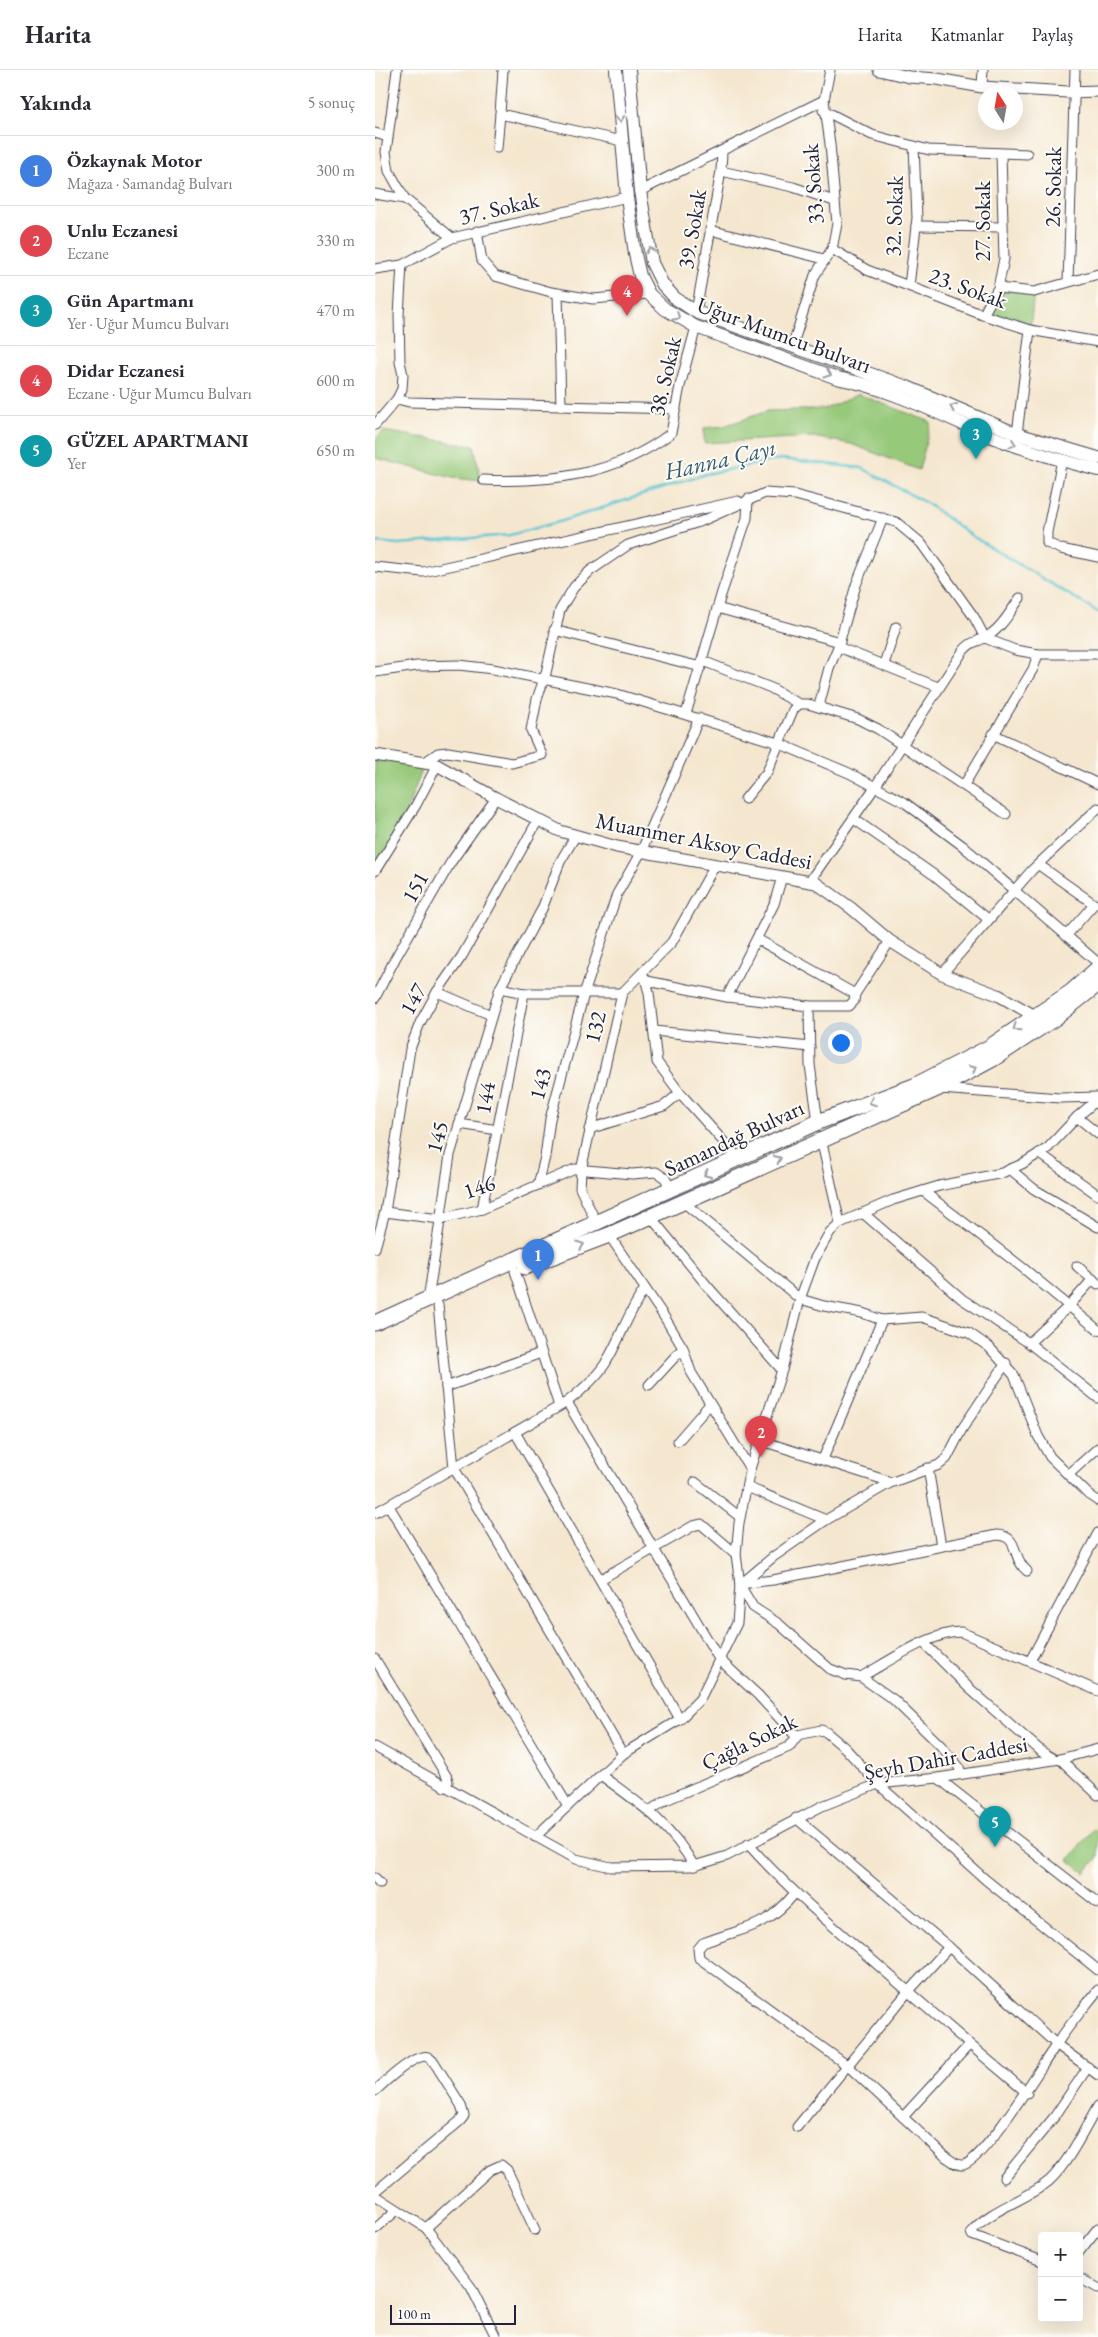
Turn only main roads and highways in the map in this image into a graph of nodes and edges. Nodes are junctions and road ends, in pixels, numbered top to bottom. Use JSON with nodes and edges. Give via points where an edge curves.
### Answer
{"nodes":[{"id":1,"x":616,"y":70,"type":"edge"},
{"id":2,"x":629,"y":70,"type":"edge"},
{"id":3,"x":1098,"y":458,"type":"edge"},
{"id":4,"x":1098,"y":470,"type":"edge"},
{"id":5,"x":1098,"y":968,"type":"edge"},
{"id":6,"x":1098,"y":984,"type":"edge"},
{"id":7,"x":433,"y":1302,"type":"junction"},
{"id":8,"x":375,"y":1323,"type":"edge"},
{"id":9,"x":375,"y":1332,"type":"edge"}],
"edges":[{"from":1,"to":4,"type":"main road","name":"Uğur Mumcu Bulvarı","one_way":true,"via":[[627,197],[640,276],[649,294],[665,309],[696,327],[912,402],[989,436]]},
{"from":3,"to":2,"type":"main road","name":"Uğur Mumcu Bulvarı","one_way":true,"via":[[1017,434],[907,387],[696,312],[675,298],[657,273],[649,248],[640,191]]},
{"from":5,"to":7,"type":"highway","name":"Samandağ Bulvarı","one_way":true,"via":[[1071,992],[988,1048],[914,1086],[818,1122]]},
{"from":7,"to":6,"type":"highway","name":"Samandağ Bulvarı","one_way":true,"via":[[609,1235],[937,1089],[1055,1018]]},
{"from":7,"to":8,"type":"highway","name":"Samandağ Bulvarı"},
{"from":7,"to":9,"type":"highway","name":"Samandağ Bulvarı"}]}
